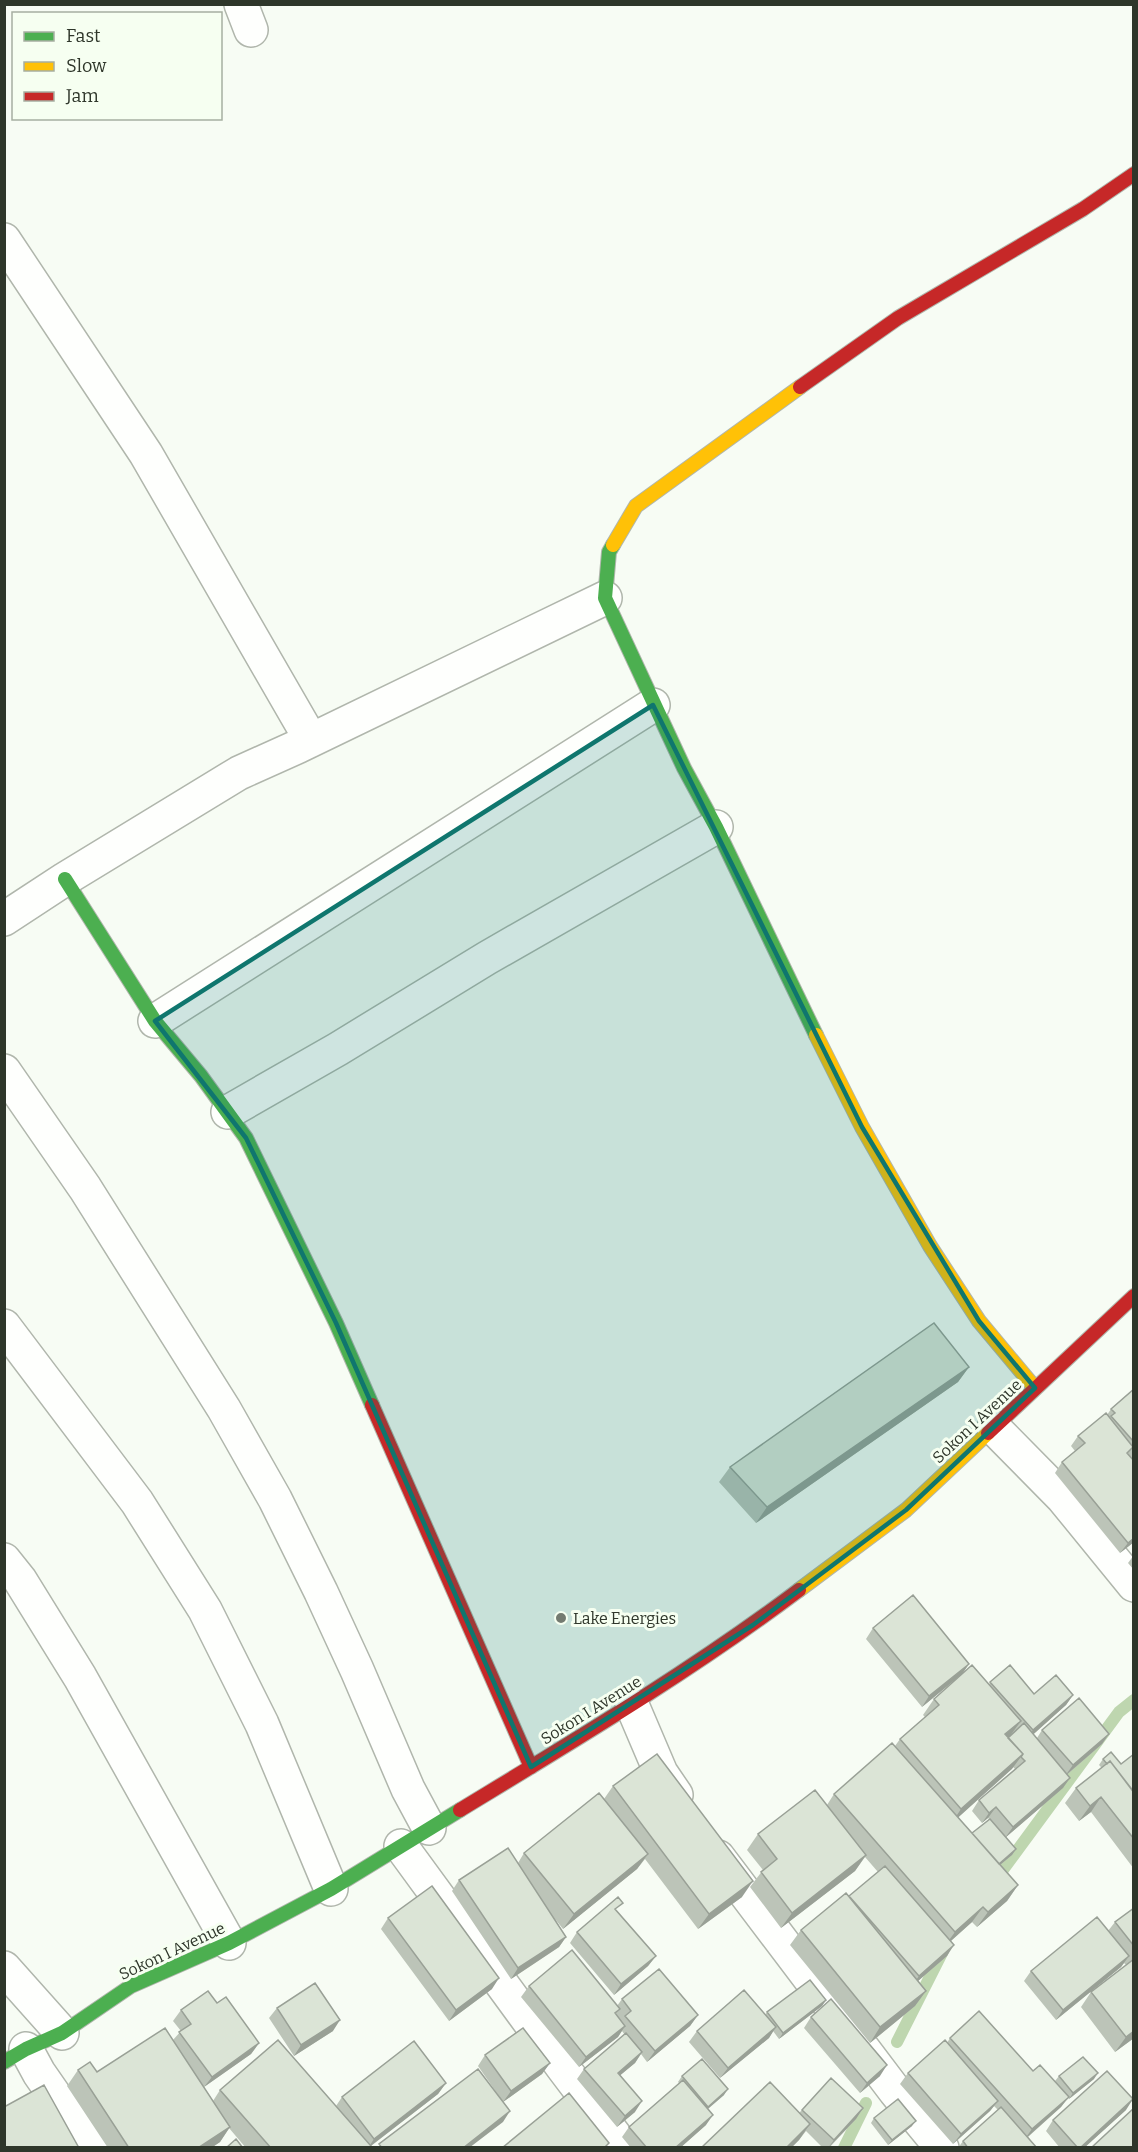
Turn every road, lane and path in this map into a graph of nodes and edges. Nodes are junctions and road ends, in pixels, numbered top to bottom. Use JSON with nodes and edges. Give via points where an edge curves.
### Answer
{"nodes":[{"id":1,"x":1134,"y":174,"type":"edge"},
{"id":2,"x":4,"y":240,"type":"edge"},
{"id":3,"x":605,"y":598,"type":"junction"},
{"id":4,"x":653,"y":705,"type":"junction"},
{"id":5,"x":311,"y":740,"type":"junction"},
{"id":6,"x":716,"y":827,"type":"junction"},
{"id":7,"x":65,"y":879,"type":"junction"},
{"id":8,"x":4,"y":919,"type":"edge"},
{"id":9,"x":155,"y":1021,"type":"junction"},
{"id":10,"x":4,"y":1071,"type":"edge"},
{"id":11,"x":228,"y":1112,"type":"junction"},
{"id":12,"x":1134,"y":1296,"type":"edge"},
{"id":13,"x":4,"y":1326,"type":"edge"},
{"id":14,"x":1035,"y":1388,"type":"junction"},
{"id":15,"x":994,"y":1428,"type":"junction"},
{"id":16,"x":4,"y":1560,"type":"edge"},
{"id":17,"x":1134,"y":1585,"type":"edge"},
{"id":18,"x":632,"y":1705,"type":"junction"},
{"id":19,"x":531,"y":1767,"type":"junction"},
{"id":20,"x":429,"y":1828,"type":"junction"},
{"id":21,"x":401,"y":1846,"type":"junction"},
{"id":22,"x":331,"y":1889,"type":"junction"},
{"id":23,"x":229,"y":1943,"type":"junction"},
{"id":24,"x":4,"y":1968,"type":"edge"},
{"id":25,"x":62,"y":2033,"type":"junction"},
{"id":26,"x":15,"y":2056,"type":"edge"},
{"id":27,"x":91,"y":2148,"type":"edge"},
{"id":28,"x":624,"y":2148,"type":"edge"},
{"id":29,"x":942,"y":2148,"type":"edge"}],
"edges":[{"from":1,"to":3,"type":"street","via":[[1083,209],[898,318],[636,506],[609,552]]},
{"from":2,"to":5,"type":"street","via":[[146,454]]},
{"from":3,"to":4,"type":"street"},
{"from":3,"to":5,"type":"street"},
{"from":4,"to":6,"type":"street"},
{"from":4,"to":9,"type":"street"},
{"from":5,"to":7,"type":"street","via":[[239,773]]},
{"from":6,"to":11,"type":"street"},
{"from":6,"to":14,"type":"street","via":[[862,1127],[924,1237],[979,1321]]},
{"from":7,"to":8,"type":"street"},
{"from":7,"to":9,"type":"street"},
{"from":9,"to":11,"type":"street"},
{"from":10,"to":20,"type":"street","via":[[85,1188],[224,1409],[269,1489],[321,1592],[408,1790]]},
{"from":11,"to":19,"type":"street","via":[[246,1138],[336,1323]]},
{"from":12,"to":14,"type":"street","name":"Sokon I Avenue"},
{"from":13,"to":22,"type":"street","via":[[137,1502],[205,1611],[262,1724]]},
{"from":14,"to":15,"type":"street","name":"Sokon I Avenue"},
{"from":15,"to":17,"type":"street","via":[[1063,1498]]},
{"from":15,"to":18,"type":"street","name":"Sokon I Avenue","via":[[906,1510],[753,1625]]},
{"from":16,"to":23,"type":"street","via":[[80,1677]]},
{"from":18,"to":19,"type":"street","name":"Sokon I Avenue"},
{"from":18,"to":29,"type":"street","via":[[661,1773],[697,1826]]},
{"from":19,"to":20,"type":"street","name":"Sokon I Avenue"},
{"from":20,"to":21,"type":"street","name":"Sokon I Avenue"},
{"from":21,"to":22,"type":"street","name":"Sokon I Avenue"},
{"from":21,"to":28,"type":"street"},
{"from":22,"to":23,"type":"street","name":"Sokon I Avenue"},
{"from":23,"to":25,"type":"street","name":"Sokon I Avenue","via":[[130,1986]]},
{"from":24,"to":25,"type":"street"},
{"from":25,"to":26,"type":"street","name":"Sokon I Avenue"},
{"from":26,"to":27,"type":"street","via":[[39,2073]]}]}
